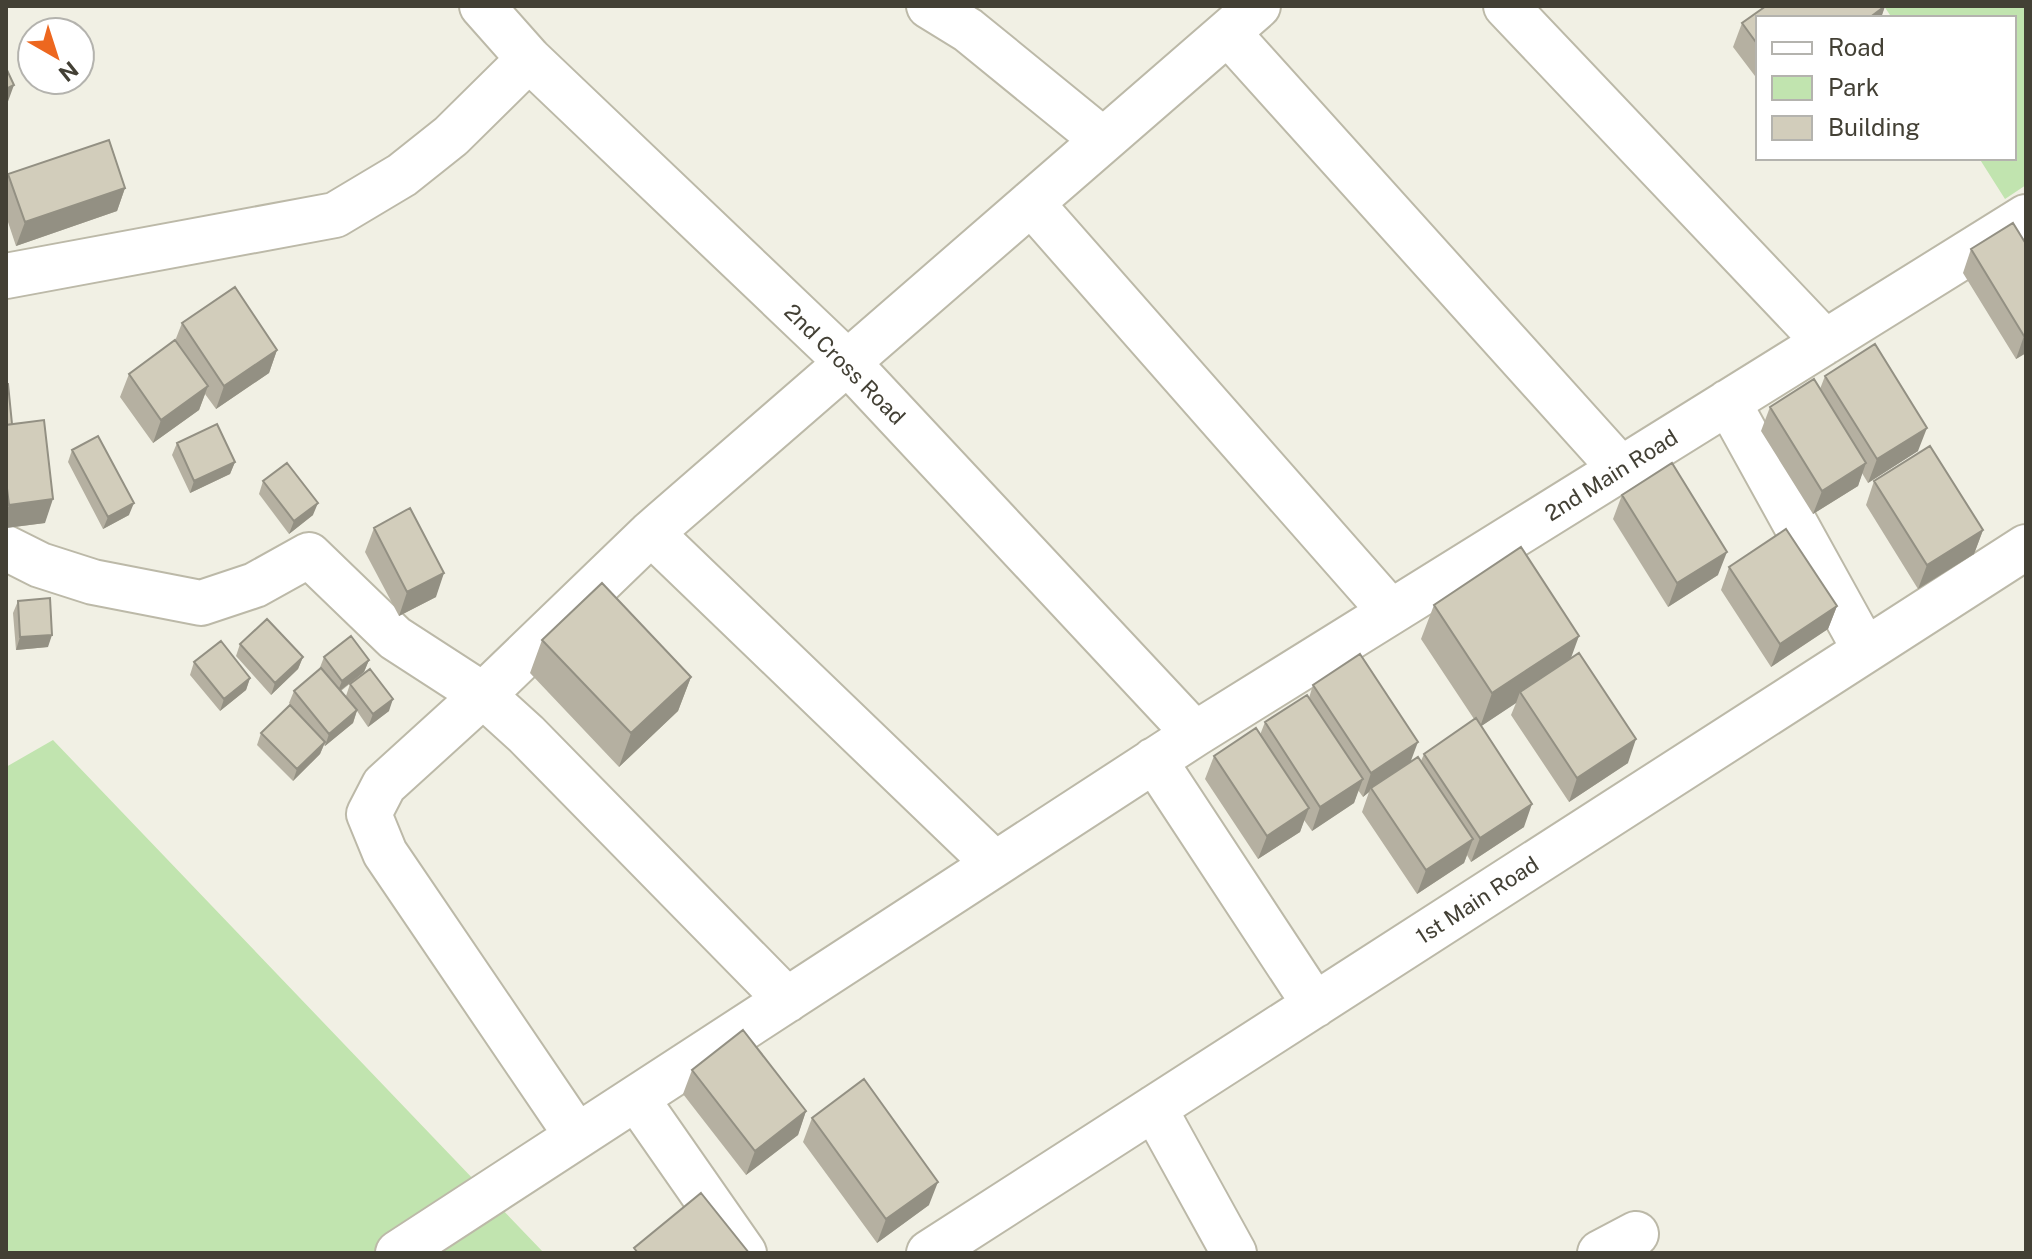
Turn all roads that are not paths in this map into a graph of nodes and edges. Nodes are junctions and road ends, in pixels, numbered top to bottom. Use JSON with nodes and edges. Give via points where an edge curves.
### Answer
{"nodes":[{"id":1,"x":482,"y":6,"type":"edge"},
{"id":2,"x":929,"y":6,"type":"edge"},
{"id":3,"x":1506,"y":6,"type":"edge"},
{"id":4,"x":1245,"y":14,"type":"edge"},
{"id":5,"x":529,"y":59,"type":"junction"},
{"id":6,"x":1103,"y":140,"type":"junction"},
{"id":7,"x":1031,"y":203,"type":"junction"},
{"id":8,"x":2026,"y":217,"type":"edge"},
{"id":9,"x":6,"y":276,"type":"edge"},
{"id":10,"x":1825,"y":342,"type":"junction"},
{"id":11,"x":848,"y":363,"type":"junction"},
{"id":12,"x":1728,"y":402,"type":"junction"},
{"id":13,"x":1621,"y":469,"type":"junction"},
{"id":14,"x":651,"y":533,"type":"junction"},
{"id":15,"x":2026,"y":547,"type":"edge"},
{"id":16,"x":6,"y":548,"type":"edge"},
{"id":17,"x":1391,"y":612,"type":"junction"},
{"id":18,"x":1865,"y":650,"type":"junction"},
{"id":19,"x":483,"y":695,"type":"junction"},
{"id":20,"x":1195,"y":734,"type":"junction"},
{"id":21,"x":1154,"y":760,"type":"junction"},
{"id":22,"x":995,"y":864,"type":"junction"},
{"id":23,"x":787,"y":1000,"type":"junction"},
{"id":24,"x":1315,"y":1005,"type":"junction"},
{"id":25,"x":636,"y":1098,"type":"junction"},
{"id":26,"x":1154,"y":1108,"type":"junction"},
{"id":27,"x":577,"y":1136,"type":"junction"},
{"id":28,"x":398,"y":1253,"type":"edge"},
{"id":29,"x":744,"y":1253,"type":"edge"},
{"id":30,"x":929,"y":1253,"type":"edge"},
{"id":31,"x":1234,"y":1253,"type":"edge"}],
"edges":[{"from":1,"to":5,"type":"street","name":"2nd Cross Road"},
{"from":2,"to":6,"type":"street","via":[[968,30]]},
{"from":3,"to":10,"type":"street"},
{"from":4,"to":6,"type":"street"},
{"from":4,"to":13,"type":"street"},
{"from":5,"to":9,"type":"street","via":[[451,136],[402,175],[335,215]]},
{"from":5,"to":11,"type":"street","name":"2nd Cross Road"},
{"from":6,"to":7,"type":"street"},
{"from":7,"to":11,"type":"street"},
{"from":7,"to":17,"type":"street"},
{"from":8,"to":10,"type":"street","name":"2nd Main Road"},
{"from":10,"to":12,"type":"street","name":"2nd Main Road"},
{"from":11,"to":14,"type":"street"},
{"from":11,"to":20,"type":"street","name":"2nd Cross Road"},
{"from":12,"to":13,"type":"street","name":"2nd Main Road"},
{"from":12,"to":18,"type":"street"},
{"from":13,"to":17,"type":"street","name":"2nd Main Road"},
{"from":14,"to":19,"type":"street"},
{"from":14,"to":22,"type":"street"},
{"from":15,"to":18,"type":"street","name":"1st Main Road"},
{"from":16,"to":19,"type":"street","via":[[93,582],[201,603],[255,585],[309,555],[395,638]]},
{"from":17,"to":20,"type":"street","name":"2nd Main Road"},
{"from":18,"to":24,"type":"street","name":"1st Main Road"},
{"from":19,"to":23,"type":"street"},
{"from":19,"to":27,"type":"street","via":[[384,785],[369,814],[385,853]]},
{"from":20,"to":21,"type":"street","name":"2nd Main Road"},
{"from":21,"to":22,"type":"street","name":"2nd Main Road"},
{"from":21,"to":24,"type":"street"},
{"from":22,"to":23,"type":"street","name":"2nd Main Road"},
{"from":23,"to":25,"type":"street","name":"2nd Main Road"},
{"from":24,"to":26,"type":"street","name":"1st Main Road"},
{"from":25,"to":27,"type":"street","name":"2nd Main Road"},
{"from":25,"to":29,"type":"street"},
{"from":26,"to":30,"type":"street","name":"1st Main Road"},
{"from":26,"to":31,"type":"street"},
{"from":27,"to":28,"type":"street","name":"2nd Main Road"}]}
